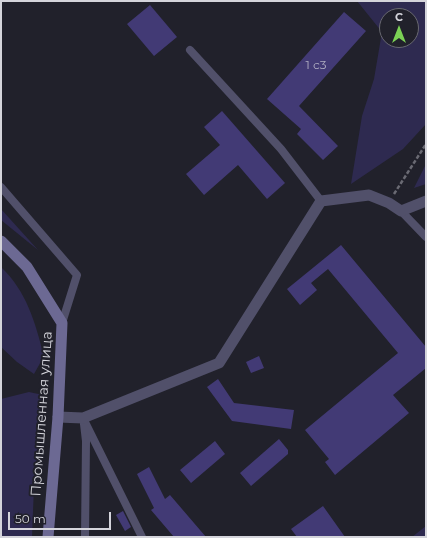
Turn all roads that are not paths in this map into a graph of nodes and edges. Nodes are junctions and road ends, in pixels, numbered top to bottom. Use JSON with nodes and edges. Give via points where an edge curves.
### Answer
{"nodes":[{"id":1,"x":190,"y":50,"type":"dead end"},
{"id":2,"x":1,"y":187,"type":"edge"},
{"id":3,"x":321,"y":201,"type":"junction"},
{"id":4,"x":426,"y":201,"type":"edge"},
{"id":5,"x":401,"y":211,"type":"junction"},
{"id":6,"x":426,"y":237,"type":"edge"},
{"id":7,"x":1,"y":241,"type":"edge"},
{"id":8,"x":62,"y":324,"type":"junction"},
{"id":9,"x":58,"y":417,"type":"junction"},
{"id":10,"x":83,"y":418,"type":"junction"},
{"id":11,"x":48,"y":537,"type":"edge"},
{"id":12,"x":85,"y":537,"type":"edge"},
{"id":13,"x":142,"y":537,"type":"edge"}],
"edges":[{"from":1,"to":3,"type":"lane","via":[[281,149]]},
{"from":2,"to":8,"type":"lane","via":[[77,275]]},
{"from":3,"to":5,"type":"street","via":[[369,195]]},
{"from":3,"to":10,"type":"street","via":[[219,363]]},
{"from":4,"to":5,"type":"street"},
{"from":5,"to":6,"type":"lane"},
{"from":7,"to":8,"type":"main road","name":"Промышленная улица","via":[[27,267]]},
{"from":8,"to":9,"type":"main road","name":"Промышленная улица"},
{"from":9,"to":10,"type":"street"},
{"from":9,"to":11,"type":"main road","name":"Промышленная улица"},
{"from":10,"to":12,"type":"lane","via":[[86,441]]},
{"from":10,"to":13,"type":"lane"}]}
